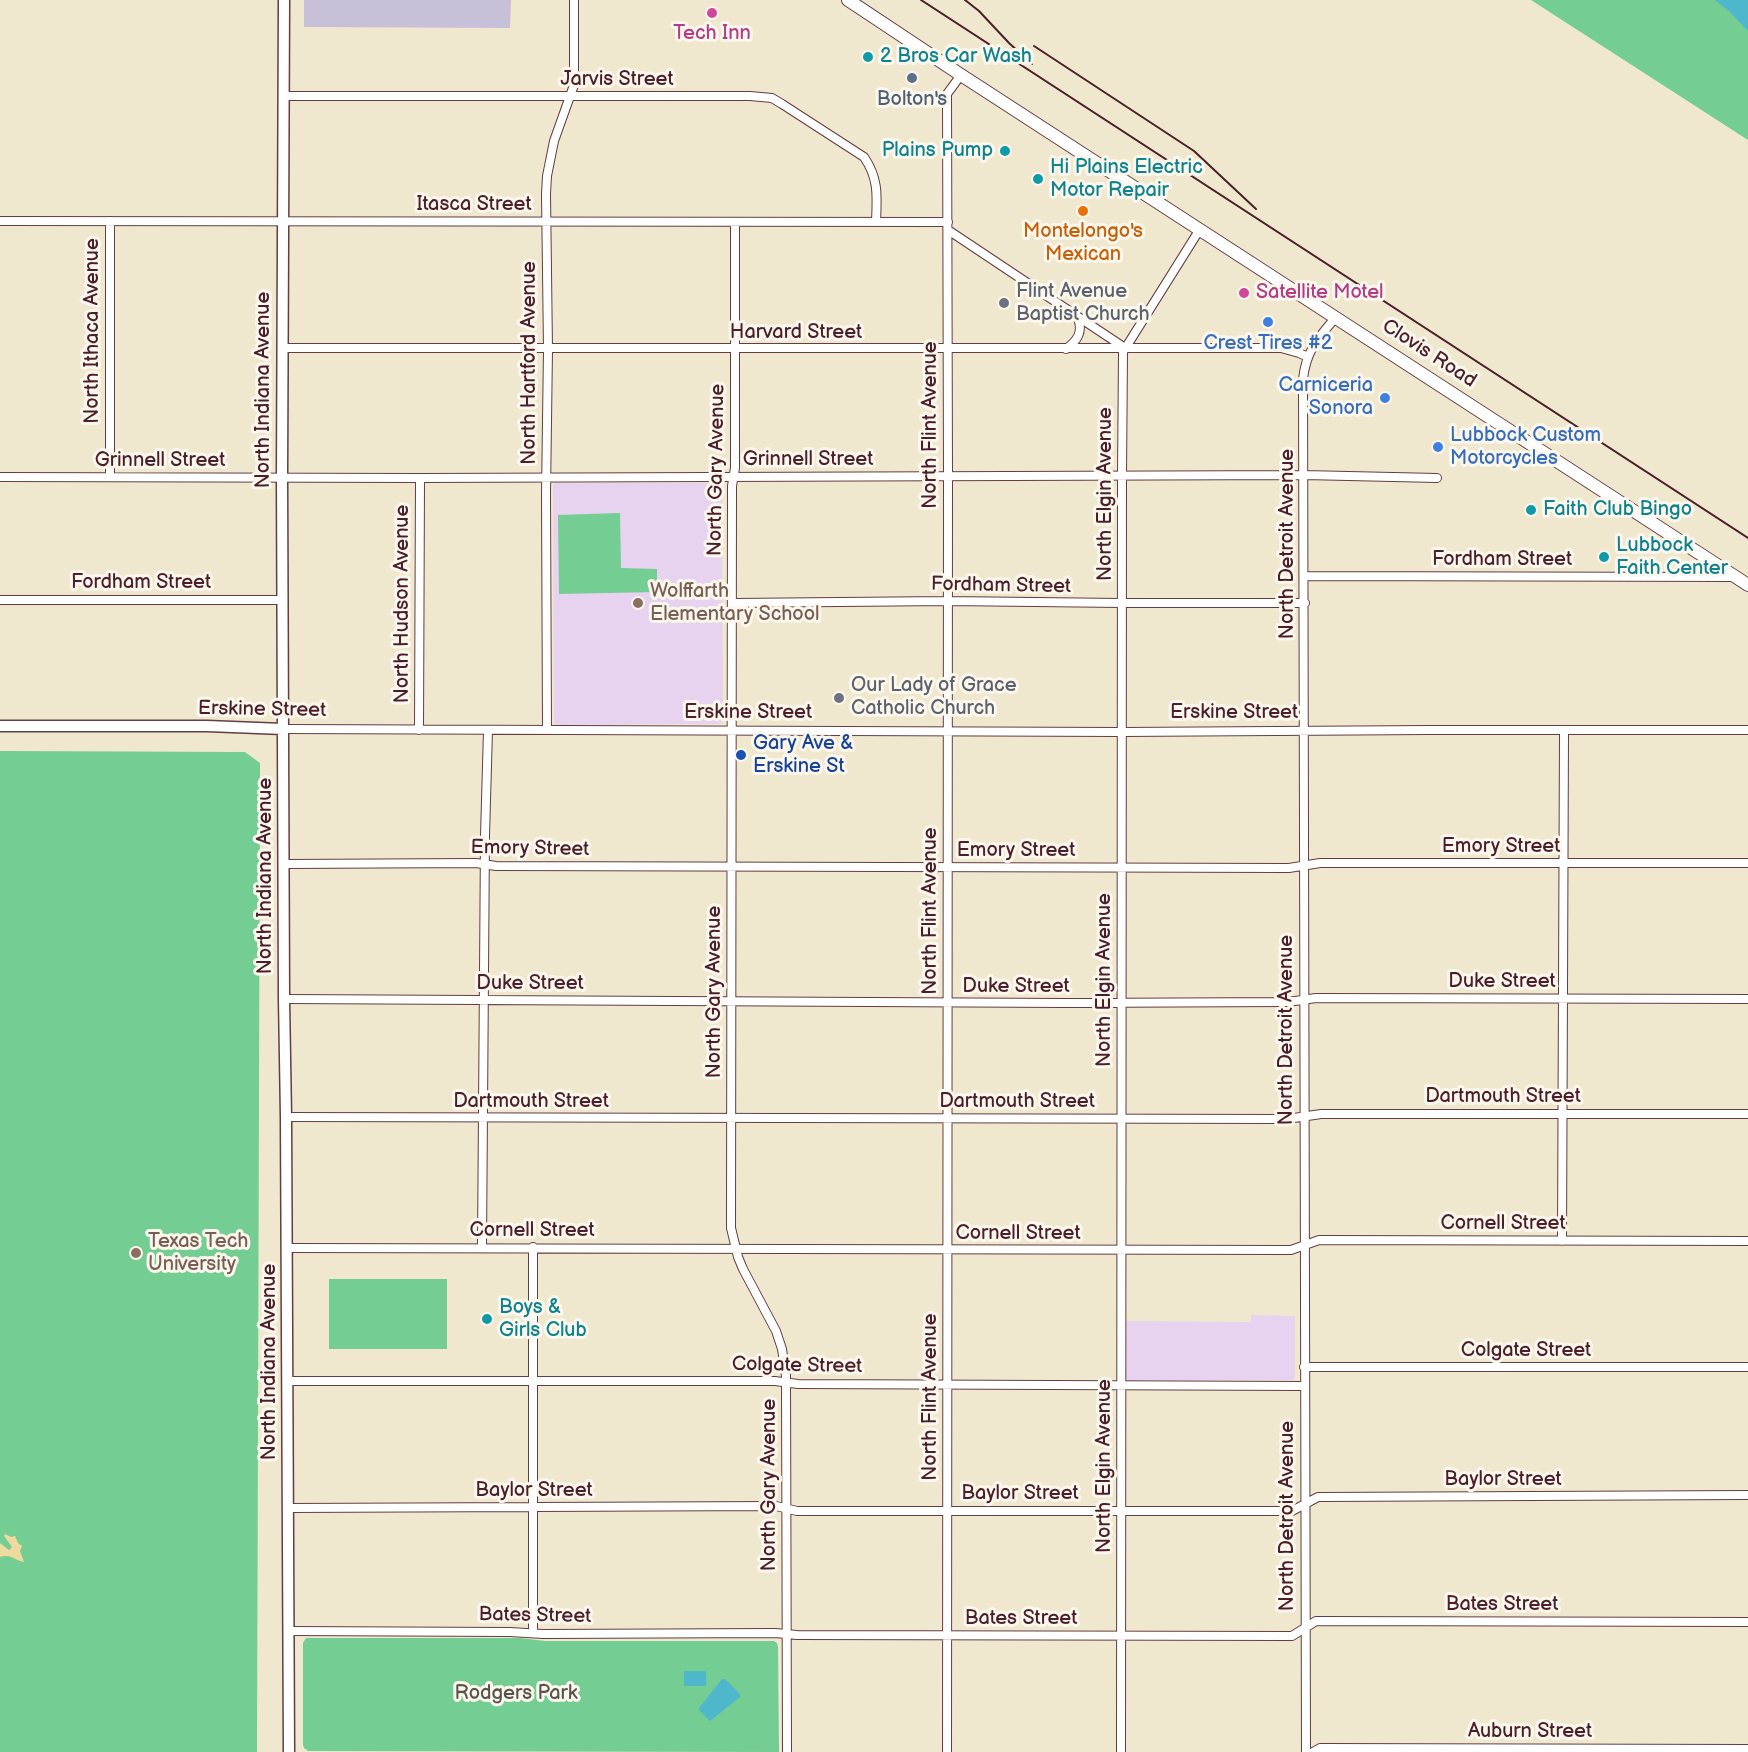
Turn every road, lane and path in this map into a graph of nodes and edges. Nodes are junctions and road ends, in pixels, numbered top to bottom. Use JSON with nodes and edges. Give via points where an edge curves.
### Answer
{"nodes":[{"id":1,"x":284,"y":0,"type":"edge"},
{"id":2,"x":574,"y":0,"type":"edge"},
{"id":3,"x":848,"y":0,"type":"edge"},
{"id":4,"x":961,"y":75,"type":"junction"},
{"id":5,"x":284,"y":96,"type":"junction"},
{"id":6,"x":571,"y":96,"type":"junction"},
{"id":7,"x":0,"y":221,"type":"edge"},
{"id":8,"x":110,"y":221,"type":"junction"},
{"id":9,"x":284,"y":222,"type":"junction"},
{"id":10,"x":546,"y":222,"type":"junction"},
{"id":11,"x":735,"y":222,"type":"junction"},
{"id":12,"x":876,"y":222,"type":"junction"},
{"id":13,"x":948,"y":226,"type":"junction"},
{"id":14,"x":1200,"y":229,"type":"junction"},
{"id":15,"x":1078,"y":317,"type":"junction"},
{"id":16,"x":1336,"y":317,"type":"junction"},
{"id":17,"x":282,"y":348,"type":"junction"},
{"id":18,"x":548,"y":349,"type":"junction"},
{"id":19,"x":736,"y":349,"type":"junction"},
{"id":20,"x":948,"y":349,"type":"junction"},
{"id":21,"x":1066,"y":349,"type":"junction"},
{"id":22,"x":1125,"y":349,"type":"junction"},
{"id":23,"x":1308,"y":357,"type":"junction"},
{"id":24,"x":1304,"y":475,"type":"junction"},
{"id":25,"x":948,"y":476,"type":"junction"},
{"id":26,"x":1122,"y":476,"type":"junction"},
{"id":27,"x":0,"y":477,"type":"edge"},
{"id":28,"x":110,"y":477,"type":"junction"},
{"id":29,"x":282,"y":477,"type":"junction"},
{"id":30,"x":546,"y":477,"type":"junction"},
{"id":31,"x":734,"y":477,"type":"junction"},
{"id":32,"x":420,"y":478,"type":"junction"},
{"id":33,"x":1437,"y":478,"type":"dead end"},
{"id":34,"x":1305,"y":576,"type":"junction"},
{"id":35,"x":1736,"y":577,"type":"junction"},
{"id":36,"x":1748,"y":585,"type":"edge"},
{"id":37,"x":0,"y":600,"type":"edge"},
{"id":38,"x":282,"y":600,"type":"junction"},
{"id":39,"x":947,"y":601,"type":"junction"},
{"id":40,"x":733,"y":603,"type":"junction"},
{"id":41,"x":1122,"y":603,"type":"junction"},
{"id":42,"x":1305,"y":603,"type":"junction"},
{"id":43,"x":0,"y":726,"type":"edge"},
{"id":44,"x":283,"y":729,"type":"junction"},
{"id":45,"x":420,"y":730,"type":"junction"},
{"id":46,"x":488,"y":730,"type":"junction"},
{"id":47,"x":547,"y":730,"type":"junction"},
{"id":48,"x":1564,"y":730,"type":"junction"},
{"id":49,"x":1748,"y":730,"type":"edge"},
{"id":50,"x":732,"y":731,"type":"junction"},
{"id":51,"x":1305,"y":731,"type":"junction"},
{"id":52,"x":947,"y":732,"type":"junction"},
{"id":53,"x":1122,"y":732,"type":"junction"},
{"id":54,"x":284,"y":864,"type":"junction"},
{"id":55,"x":1563,"y":864,"type":"junction"},
{"id":56,"x":1748,"y":864,"type":"edge"},
{"id":57,"x":485,"y":865,"type":"junction"},
{"id":58,"x":1304,"y":866,"type":"junction"},
{"id":59,"x":731,"y":867,"type":"junction"},
{"id":60,"x":948,"y":868,"type":"junction"},
{"id":61,"x":1122,"y":868,"type":"junction"},
{"id":62,"x":284,"y":999,"type":"junction"},
{"id":63,"x":1564,"y":999,"type":"junction"},
{"id":64,"x":1748,"y":999,"type":"edge"},
{"id":65,"x":484,"y":1000,"type":"junction"},
{"id":66,"x":1304,"y":1000,"type":"junction"},
{"id":67,"x":731,"y":1002,"type":"junction"},
{"id":68,"x":947,"y":1003,"type":"junction"},
{"id":69,"x":1122,"y":1003,"type":"junction"},
{"id":70,"x":1563,"y":1114,"type":"junction"},
{"id":71,"x":1748,"y":1114,"type":"edge"},
{"id":72,"x":1304,"y":1116,"type":"junction"},
{"id":73,"x":286,"y":1117,"type":"junction"},
{"id":74,"x":483,"y":1118,"type":"junction"},
{"id":75,"x":947,"y":1118,"type":"junction"},
{"id":76,"x":1122,"y":1118,"type":"junction"},
{"id":77,"x":731,"y":1119,"type":"junction"},
{"id":78,"x":1562,"y":1241,"type":"junction"},
{"id":79,"x":1748,"y":1241,"type":"edge"},
{"id":80,"x":1304,"y":1246,"type":"junction"},
{"id":81,"x":533,"y":1247,"type":"junction"},
{"id":82,"x":287,"y":1248,"type":"junction"},
{"id":83,"x":482,"y":1248,"type":"junction"},
{"id":84,"x":736,"y":1249,"type":"junction"},
{"id":85,"x":947,"y":1250,"type":"junction"},
{"id":86,"x":1122,"y":1250,"type":"junction"},
{"id":87,"x":1304,"y":1367,"type":"junction"},
{"id":88,"x":1748,"y":1367,"type":"edge"},
{"id":89,"x":288,"y":1381,"type":"junction"},
{"id":90,"x":533,"y":1382,"type":"junction"},
{"id":91,"x":787,"y":1382,"type":"junction"},
{"id":92,"x":947,"y":1385,"type":"junction"},
{"id":93,"x":1122,"y":1385,"type":"junction"},
{"id":94,"x":1304,"y":1386,"type":"junction"},
{"id":95,"x":1748,"y":1495,"type":"edge"},
{"id":96,"x":1305,"y":1504,"type":"junction"},
{"id":97,"x":289,"y":1508,"type":"junction"},
{"id":98,"x":533,"y":1508,"type":"junction"},
{"id":99,"x":787,"y":1509,"type":"junction"},
{"id":100,"x":947,"y":1511,"type":"junction"},
{"id":101,"x":1121,"y":1511,"type":"junction"},
{"id":102,"x":1748,"y":1622,"type":"edge"},
{"id":103,"x":1305,"y":1628,"type":"junction"},
{"id":104,"x":289,"y":1631,"type":"junction"},
{"id":105,"x":533,"y":1633,"type":"junction"},
{"id":106,"x":787,"y":1634,"type":"junction"},
{"id":107,"x":947,"y":1635,"type":"junction"},
{"id":108,"x":1121,"y":1636,"type":"junction"},
{"id":109,"x":1748,"y":1749,"type":"edge"},
{"id":110,"x":1565,"y":1750,"type":"edge"},
{"id":111,"x":289,"y":1752,"type":"edge"},
{"id":112,"x":787,"y":1752,"type":"edge"},
{"id":113,"x":947,"y":1752,"type":"edge"},
{"id":114,"x":1121,"y":1752,"type":"edge"},
{"id":115,"x":1306,"y":1752,"type":"edge"},
{"id":116,"x":1313,"y":1752,"type":"edge"}],
"edges":[{"from":1,"to":5,"type":"main road","name":"North Indiana Avenue"},
{"from":2,"to":6,"type":"street","name":"North Hartford Avenue"},
{"from":3,"to":4,"type":"highway","name":"Clovis Road"},
{"from":4,"to":13,"type":"street","name":"North Flint Avenue","via":[[947,94]]},
{"from":4,"to":14,"type":"highway","name":"Clovis Road"},
{"from":5,"to":6,"type":"street","name":"Jarvis Street"},
{"from":5,"to":9,"type":"main road","name":"North Indiana Avenue"},
{"from":6,"to":10,"type":"street","name":"North Hartford Avenue","via":[[550,159]]},
{"from":6,"to":12,"type":"street","name":"Jarvis Street","via":[[772,98],[864,157],[876,179]]},
{"from":7,"to":8,"type":"street","name":"Itasca Street"},
{"from":8,"to":9,"type":"street","name":"Itasca Street"},
{"from":8,"to":28,"type":"street","name":"North Ithaca Avenue"},
{"from":9,"to":10,"type":"street","name":"Itasca Street"},
{"from":9,"to":17,"type":"main road","name":"North Indiana Avenue"},
{"from":10,"to":11,"type":"street","name":"Itasca Street"},
{"from":10,"to":18,"type":"street","name":"North Hartford Avenue"},
{"from":11,"to":12,"type":"street","name":"Itasca Street"},
{"from":11,"to":19,"type":"street","name":"North Gary Avenue"},
{"from":12,"to":13,"type":"street","name":"Itasca Street"},
{"from":13,"to":15,"type":"street"},
{"from":13,"to":20,"type":"street","name":"North Flint Avenue"},
{"from":14,"to":16,"type":"highway","name":"Clovis Road"},
{"from":14,"to":22,"type":"street","name":"North Elgin Avenue"},
{"from":15,"to":21,"type":"street","via":[[1079,338]]},
{"from":15,"to":22,"type":"street"},
{"from":16,"to":23,"type":"street","name":"North Detroit Avenue"},
{"from":16,"to":35,"type":"highway","name":"Clovis Road"},
{"from":17,"to":18,"type":"street","name":"Harvard Street"},
{"from":17,"to":29,"type":"main road","name":"North Indiana Avenue"},
{"from":18,"to":19,"type":"street","name":"Harvard Street"},
{"from":18,"to":30,"type":"street","name":"North Hartford Avenue"},
{"from":19,"to":20,"type":"street","name":"Harvard Street"},
{"from":19,"to":31,"type":"street","name":"North Gary Avenue"},
{"from":20,"to":21,"type":"street","name":"Harvard Street"},
{"from":20,"to":25,"type":"street","name":"North Flint Avenue"},
{"from":21,"to":22,"type":"street","name":"Harvard Street"},
{"from":22,"to":23,"type":"street","name":"Harvard Street","via":[[1281,348]]},
{"from":22,"to":26,"type":"street","name":"North Elgin Avenue"},
{"from":23,"to":24,"type":"street","name":"North Detroit Avenue","via":[[1303,379]]},
{"from":24,"to":26,"type":"street","name":"Grinnell Street"},
{"from":24,"to":33,"type":"street","name":"Grinnell Street"},
{"from":24,"to":34,"type":"street","name":"North Detroit Avenue"},
{"from":25,"to":26,"type":"street","name":"Grinnell Street"},
{"from":25,"to":31,"type":"street","name":"Grinnell Street"},
{"from":25,"to":39,"type":"street","name":"North Flint Avenue"},
{"from":26,"to":41,"type":"street","name":"North Elgin Avenue"},
{"from":27,"to":28,"type":"street","name":"Grinnell Street"},
{"from":28,"to":29,"type":"street","name":"Grinnell Street"},
{"from":29,"to":32,"type":"street","name":"Grinnell Street"},
{"from":29,"to":38,"type":"main road","name":"North Indiana Avenue"},
{"from":30,"to":31,"type":"street","name":"Grinnell Street"},
{"from":30,"to":32,"type":"street","name":"Grinnell Street"},
{"from":30,"to":47,"type":"street","name":"North Hartford Avenue"},
{"from":31,"to":40,"type":"street","name":"North Gary Avenue"},
{"from":32,"to":45,"type":"street","name":"North Hudson Avenue"},
{"from":34,"to":35,"type":"street","name":"Fordham Street"},
{"from":34,"to":42,"type":"street","name":"North Detroit Avenue"},
{"from":35,"to":36,"type":"highway","name":"Clovis Road"},
{"from":37,"to":38,"type":"street","name":"Fordham Street"},
{"from":38,"to":44,"type":"main road","name":"North Indiana Avenue"},
{"from":39,"to":40,"type":"street","name":"Fordham Street"},
{"from":39,"to":41,"type":"street","name":"Fordham Street"},
{"from":39,"to":52,"type":"street","name":"North Flint Avenue"},
{"from":40,"to":50,"type":"street","name":"North Gary Avenue"},
{"from":41,"to":42,"type":"street","name":"Fordham Street"},
{"from":41,"to":53,"type":"street","name":"North Elgin Avenue"},
{"from":42,"to":51,"type":"street","name":"North Detroit Avenue"},
{"from":43,"to":44,"type":"main road","name":"Erskine Street"},
{"from":44,"to":45,"type":"street","name":"Erskine Street"},
{"from":44,"to":54,"type":"main road","name":"North Indiana Avenue"},
{"from":45,"to":46,"type":"street","name":"Erskine Street"},
{"from":46,"to":47,"type":"street","name":"Erskine Street"},
{"from":46,"to":57,"type":"street"},
{"from":47,"to":50,"type":"street","name":"Erskine Street"},
{"from":48,"to":49,"type":"street","name":"Erskine Street"},
{"from":48,"to":51,"type":"street","name":"Erskine Street"},
{"from":48,"to":55,"type":"street"},
{"from":50,"to":52,"type":"street","name":"Erskine Street"},
{"from":50,"to":59,"type":"street","name":"North Gary Avenue"},
{"from":51,"to":53,"type":"street","name":"Erskine Street"},
{"from":51,"to":58,"type":"street","name":"North Detroit Avenue"},
{"from":52,"to":53,"type":"street","name":"Erskine Street"},
{"from":52,"to":60,"type":"street","name":"North Flint Avenue"},
{"from":53,"to":61,"type":"street","name":"North Elgin Avenue"},
{"from":54,"to":57,"type":"street","name":"Emory Street"},
{"from":54,"to":62,"type":"main road","name":"North Indiana Avenue"},
{"from":55,"to":56,"type":"street","name":"Emory Street"},
{"from":55,"to":58,"type":"street","name":"Emory Street"},
{"from":55,"to":63,"type":"street"},
{"from":57,"to":59,"type":"street","name":"Emory Street"},
{"from":57,"to":65,"type":"street"},
{"from":58,"to":61,"type":"street","name":"Emory Street"},
{"from":58,"to":66,"type":"street","name":"North Detroit Avenue"},
{"from":59,"to":60,"type":"street","name":"Emory Street"},
{"from":59,"to":67,"type":"street","name":"North Gary Avenue"},
{"from":60,"to":61,"type":"street","name":"Emory Street"},
{"from":60,"to":68,"type":"street","name":"North Flint Avenue"},
{"from":61,"to":69,"type":"street","name":"North Elgin Avenue"},
{"from":62,"to":65,"type":"street","name":"Duke Street"},
{"from":62,"to":73,"type":"main road","name":"North Indiana Avenue"},
{"from":63,"to":64,"type":"street","name":"Duke Street"},
{"from":63,"to":66,"type":"street","name":"Duke Street"},
{"from":63,"to":70,"type":"street"},
{"from":65,"to":67,"type":"street","name":"Duke Street"},
{"from":65,"to":74,"type":"street"},
{"from":66,"to":69,"type":"street","name":"Duke Street"},
{"from":66,"to":72,"type":"street","name":"North Detroit Avenue"},
{"from":67,"to":68,"type":"street","name":"Duke Street"},
{"from":67,"to":77,"type":"street","name":"North Gary Avenue"},
{"from":68,"to":69,"type":"street","name":"Duke Street"},
{"from":68,"to":75,"type":"street","name":"North Flint Avenue"},
{"from":69,"to":76,"type":"street","name":"North Elgin Avenue"},
{"from":70,"to":71,"type":"street","name":"Dartmouth Street"},
{"from":70,"to":72,"type":"street","name":"Dartmouth Street"},
{"from":70,"to":78,"type":"street"},
{"from":72,"to":76,"type":"street","name":"Dartmouth Street"},
{"from":72,"to":80,"type":"street","name":"North Detroit Avenue"},
{"from":73,"to":74,"type":"street","name":"Dartmouth Street"},
{"from":73,"to":82,"type":"main road","name":"North Indiana Avenue"},
{"from":74,"to":77,"type":"street","name":"Dartmouth Street"},
{"from":74,"to":83,"type":"street"},
{"from":75,"to":76,"type":"street","name":"Dartmouth Street"},
{"from":75,"to":77,"type":"street","name":"Dartmouth Street"},
{"from":75,"to":85,"type":"street","name":"North Flint Avenue"},
{"from":76,"to":86,"type":"street","name":"North Elgin Avenue"},
{"from":77,"to":84,"type":"street","name":"North Gary Avenue","via":[[731,1228]]},
{"from":78,"to":79,"type":"street","name":"Cornell Street"},
{"from":78,"to":80,"type":"street","name":"Cornell Street","via":[[1319,1240]]},
{"from":80,"to":86,"type":"street","name":"Cornell Street","via":[[1292,1250]]},
{"from":80,"to":87,"type":"street","name":"North Detroit Avenue"},
{"from":81,"to":83,"type":"street","name":"Cornell Street"},
{"from":81,"to":84,"type":"street","name":"Cornell Street"},
{"from":81,"to":90,"type":"street"},
{"from":82,"to":83,"type":"street","name":"Cornell Street"},
{"from":82,"to":89,"type":"main road","name":"North Indiana Avenue"},
{"from":84,"to":85,"type":"street","name":"Cornell Street"},
{"from":84,"to":91,"type":"street","name":"North Gary Avenue","via":[[776,1331]]},
{"from":85,"to":86,"type":"street","name":"Cornell Street"},
{"from":85,"to":92,"type":"street","name":"North Flint Avenue"},
{"from":86,"to":93,"type":"street","name":"North Elgin Avenue"},
{"from":87,"to":88,"type":"street","name":"Colgate Street"},
{"from":87,"to":94,"type":"street","name":"North Detroit Avenue"},
{"from":89,"to":90,"type":"street","name":"Colgate Street"},
{"from":89,"to":97,"type":"main road","name":"North Indiana Avenue"},
{"from":90,"to":91,"type":"street","name":"Colgate Street"},
{"from":90,"to":98,"type":"street"},
{"from":91,"to":92,"type":"street","name":"Colgate Street"},
{"from":91,"to":99,"type":"street","name":"North Gary Avenue"},
{"from":92,"to":93,"type":"street","name":"Colgate Street"},
{"from":92,"to":100,"type":"street","name":"North Flint Avenue"},
{"from":93,"to":94,"type":"street","name":"Colgate Street"},
{"from":93,"to":101,"type":"street","name":"North Elgin Avenue"},
{"from":94,"to":96,"type":"street","name":"North Detroit Avenue"},
{"from":95,"to":96,"type":"street","name":"Baylor Street","via":[[1318,1497]]},
{"from":96,"to":101,"type":"street","name":"Baylor Street","via":[[1293,1511]]},
{"from":96,"to":103,"type":"street","name":"North Detroit Avenue"},
{"from":97,"to":98,"type":"street","name":"Baylor Street"},
{"from":97,"to":104,"type":"main road","name":"North Indiana Avenue"},
{"from":98,"to":99,"type":"street","name":"Baylor Street"},
{"from":98,"to":105,"type":"street"},
{"from":99,"to":100,"type":"street","name":"Baylor Street"},
{"from":99,"to":106,"type":"street","name":"North Gary Avenue"},
{"from":100,"to":101,"type":"street","name":"Baylor Street"},
{"from":100,"to":107,"type":"street","name":"North Flint Avenue"},
{"from":101,"to":108,"type":"street","name":"North Elgin Avenue"},
{"from":102,"to":103,"type":"street","name":"Bates Street","via":[[1316,1621]]},
{"from":103,"to":108,"type":"street","name":"Bates Street","via":[[1293,1636]]},
{"from":103,"to":115,"type":"street","name":"North Detroit Avenue"},
{"from":104,"to":105,"type":"street","name":"Bates Street"},
{"from":104,"to":111,"type":"main road","name":"North Indiana Avenue"},
{"from":105,"to":106,"type":"street","name":"Bates Street"},
{"from":106,"to":107,"type":"street","name":"Bates Street"},
{"from":106,"to":112,"type":"street","name":"North Gary Avenue"},
{"from":107,"to":108,"type":"street","name":"Bates Street"},
{"from":107,"to":113,"type":"street","name":"North Flint Avenue"},
{"from":108,"to":114,"type":"street","name":"North Elgin Avenue"},
{"from":109,"to":110,"type":"street","name":"Auburn Street"},
{"from":110,"to":116,"type":"street","name":"Auburn Street","via":[[1320,1748]]}]}
